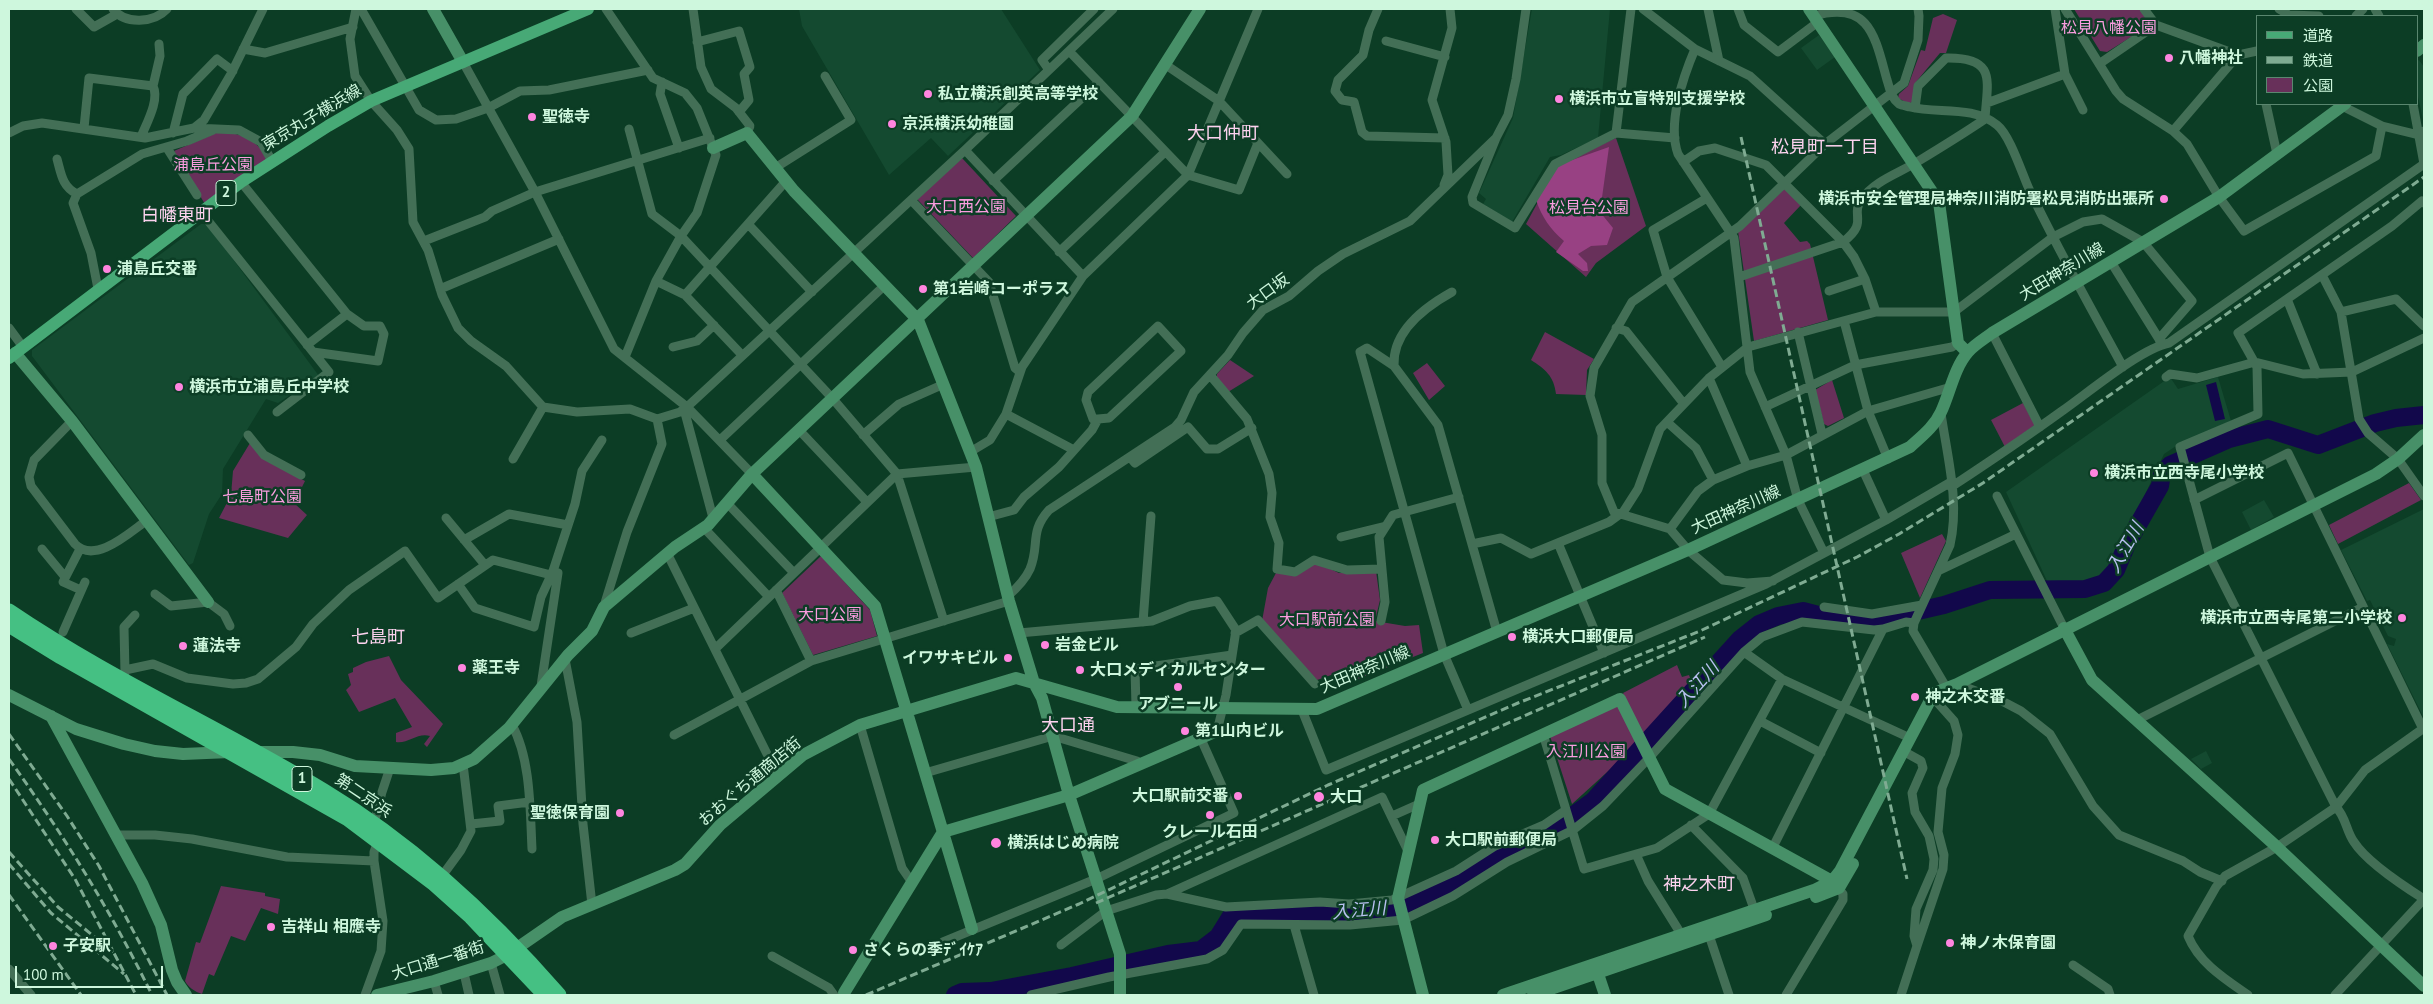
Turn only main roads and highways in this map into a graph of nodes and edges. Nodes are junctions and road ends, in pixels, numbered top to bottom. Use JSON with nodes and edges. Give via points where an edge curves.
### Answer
{"nodes":[{"id":1,"x":588,"y":9,"type":"edge"},
{"id":2,"x":562,"y":14,"type":"edge"},
{"id":3,"x":16,"y":352,"type":"edge"},
{"id":4,"x":9,"y":611,"type":"edge"},
{"id":5,"x":9,"y":625,"type":"edge"},
{"id":6,"x":512,"y":951,"type":"junction"},
{"id":7,"x":545,"y":995,"type":"edge"},
{"id":8,"x":559,"y":995,"type":"edge"}],
"edges":[{"from":1,"to":2,"type":"main road","name":"東京丸子横浜線","number":"2"},
{"from":2,"to":3,"type":"main road","name":"東京丸子横浜線","number":"2","via":[[463,62],[371,101],[272,160]]},
{"from":4,"to":6,"type":"highway","name":"第二京浜","number":"1","via":[[324,791],[374,824],[480,910]]},
{"from":5,"to":6,"type":"highway","name":"第二京浜","number":"1","via":[[61,658],[315,799],[378,841]]},
{"from":6,"to":7,"type":"highway","name":"第二京浜","number":"1"},
{"from":6,"to":8,"type":"highway","name":"第二京浜","number":"1"}]}
